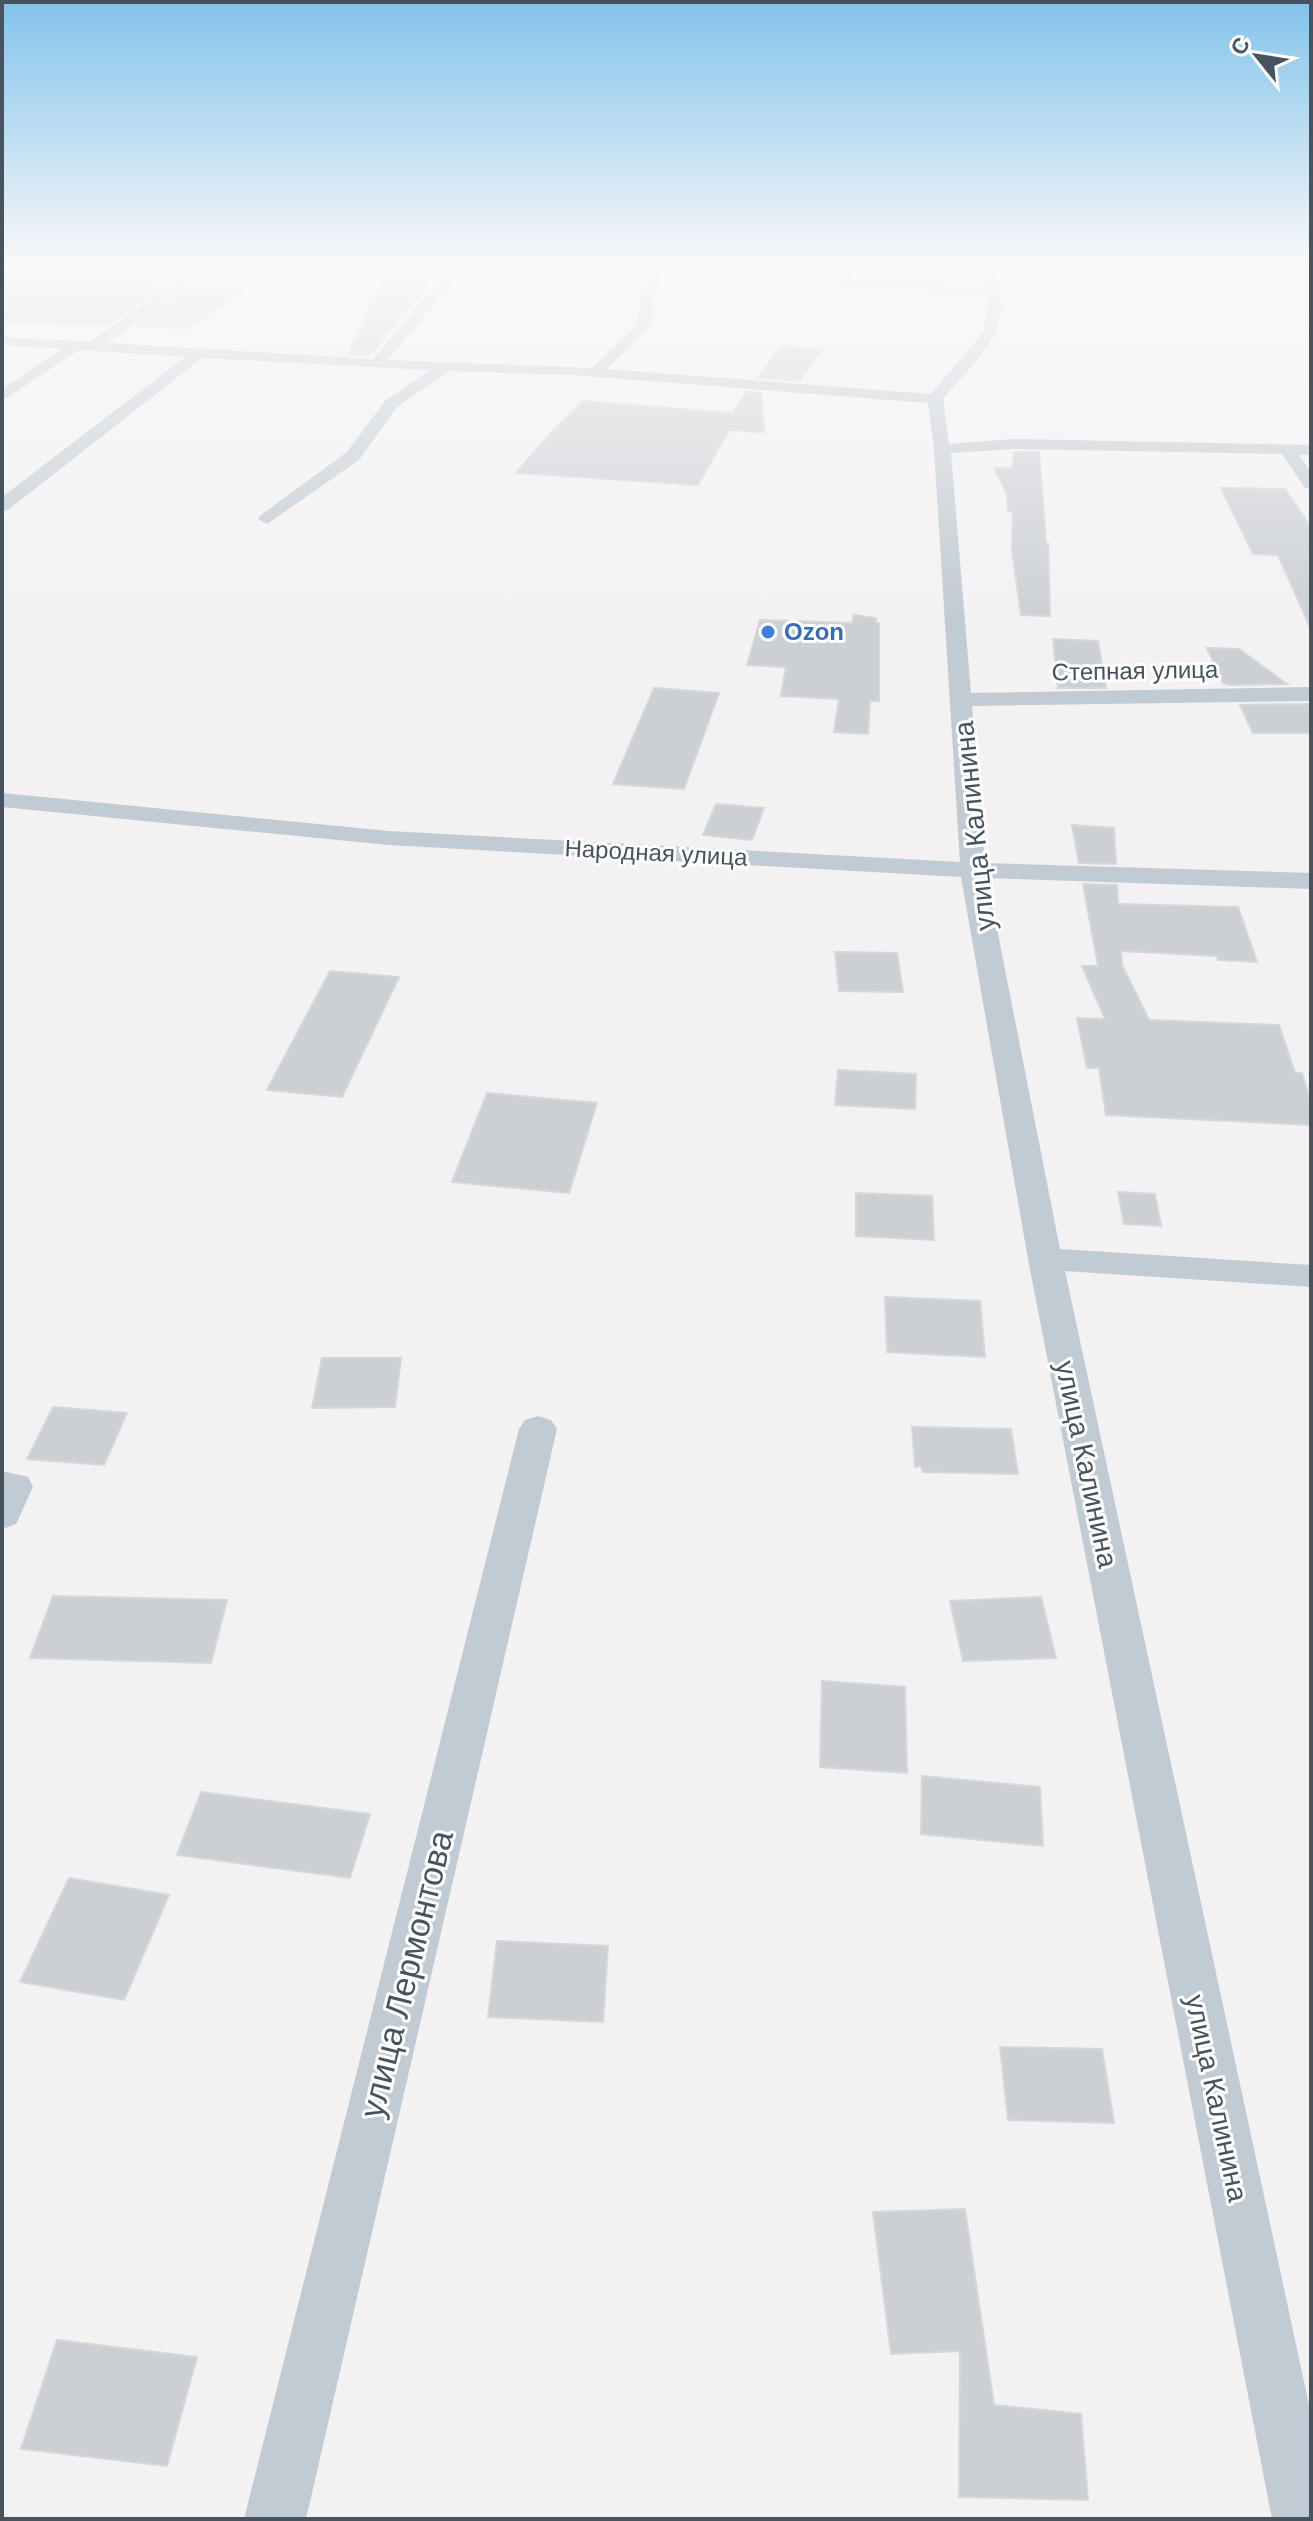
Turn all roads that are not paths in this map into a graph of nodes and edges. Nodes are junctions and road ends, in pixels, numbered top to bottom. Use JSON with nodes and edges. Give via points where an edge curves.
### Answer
{"nodes":[{"id":1,"x":19,"y":385,"type":"edge"},
{"id":2,"x":158,"y":385,"type":"edge"},
{"id":3,"x":419,"y":385,"type":"edge"},
{"id":4,"x":747,"y":385,"type":"edge"},
{"id":5,"x":947,"y":385,"type":"edge"},
{"id":6,"x":2,"y":396,"type":"edge"},
{"id":7,"x":935,"y":399,"type":"junction"},
{"id":8,"x":942,"y":449,"type":"junction"},
{"id":9,"x":1287,"y":449,"type":"junction"},
{"id":10,"x":1311,"y":450,"type":"edge"},
{"id":11,"x":1311,"y":484,"type":"edge"},
{"id":12,"x":2,"y":506,"type":"edge"},
{"id":13,"x":267,"y":519,"type":"dead end"},
{"id":14,"x":1311,"y":694,"type":"edge"},
{"id":15,"x":960,"y":700,"type":"junction"},
{"id":16,"x":2,"y":800,"type":"edge"},
{"id":17,"x":973,"y":870,"type":"junction"},
{"id":18,"x":1311,"y":881,"type":"edge"},
{"id":19,"x":1045,"y":1259,"type":"junction"},
{"id":20,"x":1311,"y":1276,"type":"edge"},
{"id":21,"x":538,"y":1429,"type":"dead end"},
{"id":22,"x":275,"y":2519,"type":"edge"},
{"id":23,"x":1303,"y":2519,"type":"edge"}],
"edges":[{"from":1,"to":6,"type":"street"},
{"from":2,"to":12,"type":"street"},
{"from":3,"to":13,"type":"street","via":[[391,404],[353,456]]},
{"from":4,"to":7,"type":"street"},
{"from":5,"to":7,"type":"street"},
{"from":7,"to":8,"type":"street","name":"улица Калинина"},
{"from":8,"to":9,"type":"street","via":[[1013,444]]},
{"from":8,"to":15,"type":"street","name":"улица Калинина"},
{"from":9,"to":10,"type":"street"},
{"from":9,"to":11,"type":"street"},
{"from":14,"to":15,"type":"street","name":"Степная улица"},
{"from":15,"to":17,"type":"street","name":"улица Калинина"},
{"from":16,"to":17,"type":"street","name":"Народная улица","via":[[389,838]]},
{"from":17,"to":18,"type":"street","name":"Народная улица"},
{"from":17,"to":19,"type":"street","name":"улица Калинина"},
{"from":19,"to":20,"type":"street"},
{"from":19,"to":23,"type":"street","name":"улица Калинина"},
{"from":21,"to":22,"type":"street","name":"улица Лермонтова"}]}
